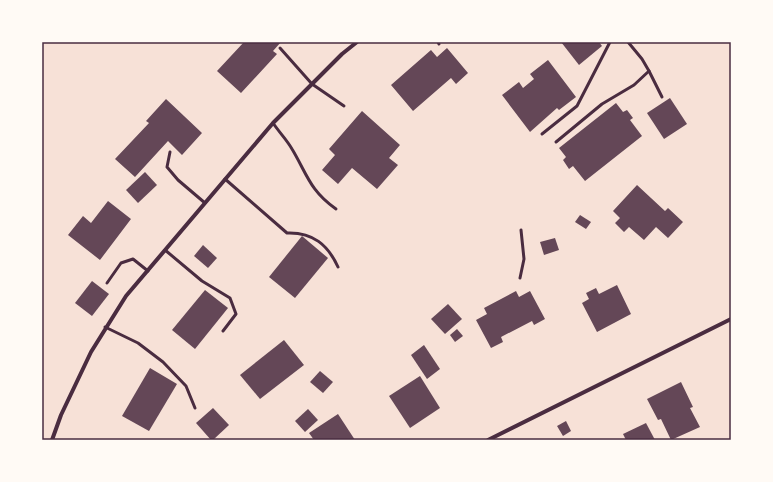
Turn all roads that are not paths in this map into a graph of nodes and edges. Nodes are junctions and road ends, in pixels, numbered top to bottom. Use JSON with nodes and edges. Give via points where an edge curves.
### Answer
{"nodes":[{"id":1,"x":357,"y":42,"type":"edge"},
{"id":2,"x":610,"y":42,"type":"edge"},
{"id":3,"x":628,"y":42,"type":"edge"},
{"id":4,"x":280,"y":48,"type":"dead end"},
{"id":5,"x":649,"y":71,"type":"junction"},
{"id":6,"x":312,"y":84,"type":"junction"},
{"id":7,"x":662,"y":96,"type":"dead end"},
{"id":8,"x":344,"y":106,"type":"dead end"},
{"id":9,"x":273,"y":123,"type":"junction"},
{"id":10,"x":542,"y":134,"type":"dead end"},
{"id":11,"x":556,"y":142,"type":"dead end"},
{"id":12,"x":170,"y":152,"type":"dead end"},
{"id":13,"x":225,"y":179,"type":"junction"},
{"id":14,"x":205,"y":203,"type":"junction"},
{"id":15,"x":336,"y":209,"type":"dead end"},
{"id":16,"x":521,"y":230,"type":"dead end"},
{"id":17,"x":165,"y":250,"type":"junction"},
{"id":18,"x":338,"y":268,"type":"dead end"},
{"id":19,"x":148,"y":271,"type":"junction"},
{"id":20,"x":520,"y":278,"type":"dead end"},
{"id":21,"x":107,"y":283,"type":"dead end"},
{"id":22,"x":731,"y":319,"type":"edge"},
{"id":23,"x":105,"y":327,"type":"junction"},
{"id":24,"x":223,"y":331,"type":"dead end"},
{"id":25,"x":195,"y":408,"type":"dead end"},
{"id":26,"x":52,"y":440,"type":"edge"},
{"id":27,"x":488,"y":440,"type":"edge"}],
"edges":[{"from":1,"to":6,"type":"street"},
{"from":2,"to":10,"type":"lane","via":[[576,106]]},
{"from":3,"to":5,"type":"lane"},
{"from":4,"to":6,"type":"lane"},
{"from":5,"to":7,"type":"lane"},
{"from":5,"to":11,"type":"lane","via":[[634,85],[602,104]]},
{"from":6,"to":8,"type":"lane"},
{"from":6,"to":9,"type":"street"},
{"from":9,"to":13,"type":"street"},
{"from":9,"to":15,"type":"lane","via":[[292,148],[307,180],[326,202]]},
{"from":12,"to":14,"type":"lane","via":[[167,167]]},
{"from":13,"to":14,"type":"street"},
{"from":13,"to":18,"type":"lane","via":[[288,233],[311,236],[332,255]]},
{"from":14,"to":17,"type":"street"},
{"from":16,"to":20,"type":"lane","via":[[524,259]]},
{"from":17,"to":19,"type":"street"},
{"from":17,"to":24,"type":"lane","via":[[202,281],[230,298],[236,314]]},
{"from":19,"to":21,"type":"lane","via":[[133,259],[122,263]]},
{"from":19,"to":23,"type":"street","via":[[126,296]]},
{"from":22,"to":27,"type":"street"},
{"from":23,"to":25,"type":"lane","via":[[138,343],[163,362],[186,386]]},
{"from":23,"to":26,"type":"street","via":[[91,352]]}]}
